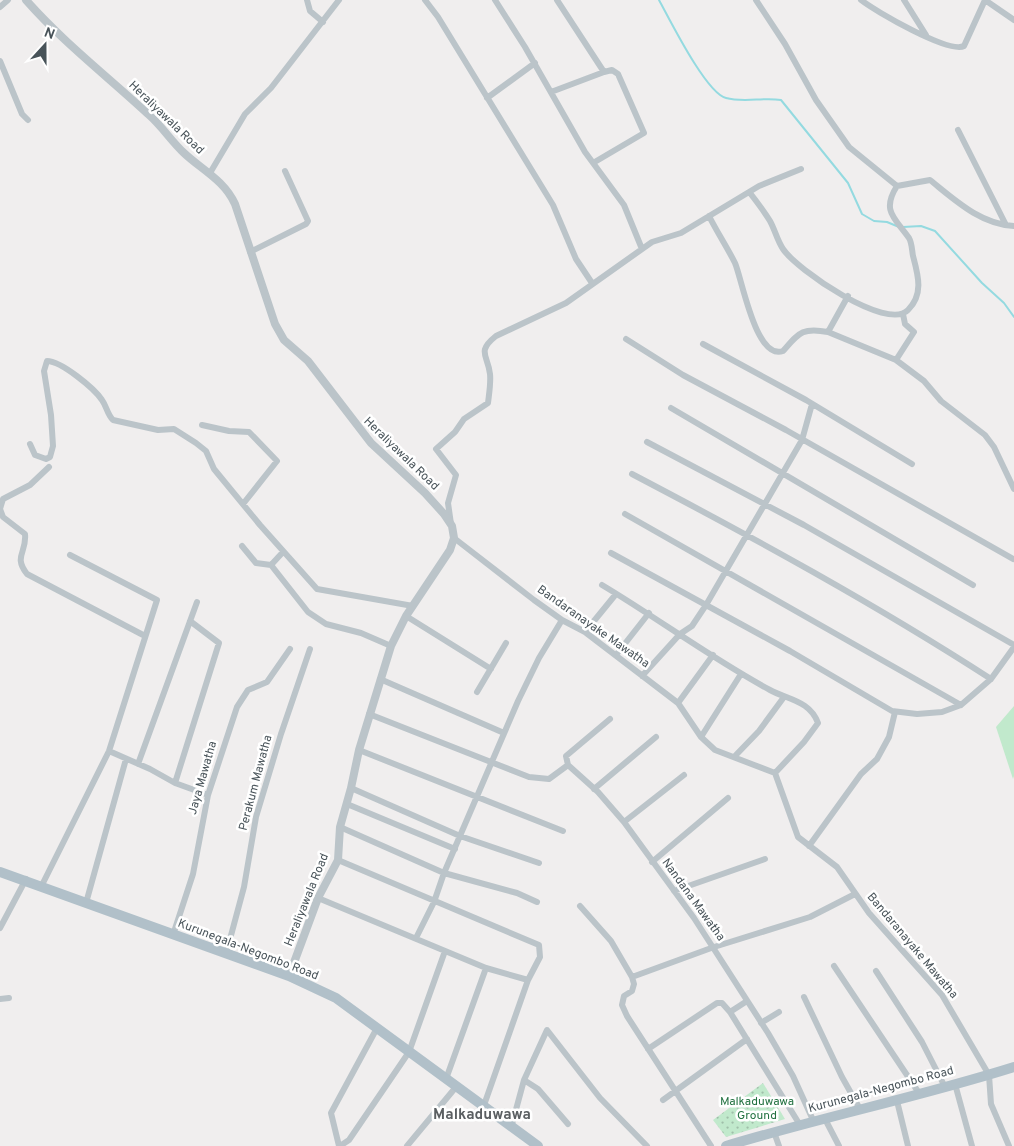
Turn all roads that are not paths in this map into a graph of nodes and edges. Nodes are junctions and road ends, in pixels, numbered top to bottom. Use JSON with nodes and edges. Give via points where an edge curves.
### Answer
{"nodes":[{"id":1,"x":8,"y":0,"type":"edge"},
{"id":2,"x":26,"y":0,"type":"edge"},
{"id":3,"x":307,"y":0,"type":"edge"},
{"id":4,"x":339,"y":0,"type":"edge"},
{"id":5,"x":425,"y":0,"type":"edge"},
{"id":6,"x":495,"y":0,"type":"edge"},
{"id":7,"x":557,"y":0,"type":"edge"},
{"id":8,"x":756,"y":0,"type":"edge"},
{"id":9,"x":862,"y":0,"type":"edge"},
{"id":10,"x":904,"y":0,"type":"edge"},
{"id":11,"x":985,"y":0,"type":"edge"},
{"id":12,"x":0,"y":7,"type":"edge"},
{"id":13,"x":1014,"y":20,"type":"edge"},
{"id":14,"x":323,"y":22,"type":"junction"},
{"id":15,"x":927,"y":37,"type":"junction"},
{"id":16,"x":0,"y":61,"type":"edge"},
{"id":17,"x":535,"y":63,"type":"junction"},
{"id":18,"x":604,"y":72,"type":"junction"},
{"id":19,"x":551,"y":92,"type":"junction"},
{"id":20,"x":487,"y":98,"type":"junction"},
{"id":21,"x":28,"y":120,"type":"dead end"},
{"id":22,"x":958,"y":130,"type":"dead end"},
{"id":23,"x":593,"y":163,"type":"junction"},
{"id":24,"x":801,"y":169,"type":"dead end"},
{"id":25,"x":285,"y":172,"type":"dead end"},
{"id":26,"x":210,"y":173,"type":"junction"},
{"id":27,"x":897,"y":186,"type":"junction"},
{"id":28,"x":750,"y":193,"type":"junction"},
{"id":29,"x":709,"y":216,"type":"junction"},
{"id":30,"x":1006,"y":226,"type":"junction"},
{"id":31,"x":1014,"y":226,"type":"edge"},
{"id":32,"x":642,"y":249,"type":"junction"},
{"id":33,"x":250,"y":252,"type":"junction"},
{"id":34,"x":592,"y":283,"type":"junction"},
{"id":35,"x":848,"y":296,"type":"junction"},
{"id":36,"x":903,"y":314,"type":"junction"},
{"id":37,"x":828,"y":332,"type":"junction"},
{"id":38,"x":626,"y":339,"type":"dead end"},
{"id":39,"x":703,"y":344,"type":"dead end"},
{"id":40,"x":896,"y":360,"type":"junction"},
{"id":41,"x":812,"y":404,"type":"junction"},
{"id":42,"x":671,"y":408,"type":"dead end"},
{"id":43,"x":202,"y":425,"type":"dead end"},
{"id":44,"x":802,"y":440,"type":"junction"},
{"id":45,"x":647,"y":442,"type":"dead end"},
{"id":46,"x":30,"y":444,"type":"dead end"},
{"id":47,"x":912,"y":464,"type":"dead end"},
{"id":48,"x":49,"y":467,"type":"dead end"},
{"id":49,"x":632,"y":474,"type":"dead end"},
{"id":50,"x":782,"y":474,"type":"junction"},
{"id":51,"x":1014,"y":489,"type":"edge"},
{"id":52,"x":765,"y":503,"type":"junction"},
{"id":53,"x":243,"y":504,"type":"junction"},
{"id":54,"x":0,"y":509,"type":"edge"},
{"id":55,"x":625,"y":514,"type":"dead end"},
{"id":56,"x":452,"y":526,"type":"junction"},
{"id":57,"x":746,"y":534,"type":"junction"},
{"id":58,"x":454,"y":538,"type":"junction"},
{"id":59,"x":242,"y":546,"type":"dead end"},
{"id":60,"x":283,"y":552,"type":"junction"},
{"id":61,"x":611,"y":553,"type":"dead end"},
{"id":62,"x":70,"y":555,"type":"dead end"},
{"id":63,"x":1013,"y":560,"type":"edge"},
{"id":64,"x":271,"y":565,"type":"junction"},
{"id":65,"x":726,"y":569,"type":"junction"},
{"id":66,"x":602,"y":585,"type":"dead end"},
{"id":67,"x":973,"y":585,"type":"dead end"},
{"id":68,"x":616,"y":594,"type":"junction"},
{"id":69,"x":197,"y":602,"type":"dead end"},
{"id":70,"x":706,"y":605,"type":"junction"},
{"id":71,"x":414,"y":606,"type":"junction"},
{"id":72,"x":649,"y":612,"type":"junction"},
{"id":73,"x":406,"y":616,"type":"junction"},
{"id":74,"x":562,"y":620,"type":"junction"},
{"id":75,"x":190,"y":621,"type":"junction"},
{"id":76,"x":585,"y":632,"type":"junction"},
{"id":77,"x":680,"y":634,"type":"junction"},
{"id":78,"x":146,"y":636,"type":"junction"},
{"id":79,"x":506,"y":643,"type":"dead end"},
{"id":80,"x":391,"y":646,"type":"junction"},
{"id":81,"x":1014,"y":646,"type":"edge"},
{"id":82,"x":290,"y":649,"type":"dead end"},
{"id":83,"x":310,"y":649,"type":"dead end"},
{"id":84,"x":616,"y":655,"type":"junction"},
{"id":85,"x":713,"y":655,"type":"junction"},
{"id":86,"x":491,"y":669,"type":"junction"},
{"id":87,"x":741,"y":674,"type":"junction"},
{"id":88,"x":642,"y":676,"type":"junction"},
{"id":89,"x":380,"y":679,"type":"junction"},
{"id":90,"x":991,"y":679,"type":"junction"},
{"id":91,"x":477,"y":692,"type":"dead end"},
{"id":92,"x":784,"y":697,"type":"junction"},
{"id":93,"x":678,"y":703,"type":"junction"},
{"id":94,"x":961,"y":705,"type":"junction"},
{"id":95,"x":895,"y":712,"type":"junction"},
{"id":96,"x":369,"y":714,"type":"junction"},
{"id":97,"x":610,"y":719,"type":"dead end"},
{"id":98,"x":504,"y":733,"type":"junction"},
{"id":99,"x":701,"y":736,"type":"junction"},
{"id":100,"x":656,"y":737,"type":"dead end"},
{"id":101,"x":359,"y":750,"type":"junction"},
{"id":102,"x":109,"y":751,"type":"junction"},
{"id":103,"x":734,"y":757,"type":"junction"},
{"id":104,"x":126,"y":759,"type":"junction"},
{"id":105,"x":138,"y":764,"type":"junction"},
{"id":106,"x":491,"y":764,"type":"junction"},
{"id":107,"x":568,"y":765,"type":"junction"},
{"id":108,"x":774,"y":773,"type":"junction"},
{"id":109,"x":684,"y":775,"type":"dead end"},
{"id":110,"x":174,"y":783,"type":"junction"},
{"id":111,"x":352,"y":788,"type":"junction"},
{"id":112,"x":594,"y":789,"type":"junction"},
{"id":113,"x":208,"y":795,"type":"junction"},
{"id":114,"x":476,"y":798,"type":"junction"},
{"id":115,"x":728,"y":798,"type":"dead end"},
{"id":116,"x":347,"y":804,"type":"junction"},
{"id":117,"x":624,"y":822,"type":"junction"},
{"id":118,"x":340,"y":827,"type":"junction"},
{"id":119,"x":563,"y":831,"type":"dead end"},
{"id":120,"x":460,"y":836,"type":"junction"},
{"id":121,"x":809,"y":846,"type":"junction"},
{"id":122,"x":455,"y":849,"type":"junction"},
{"id":123,"x":765,"y":859,"type":"dead end"},
{"id":124,"x":338,"y":860,"type":"junction"},
{"id":125,"x":652,"y":862,"type":"junction"},
{"id":126,"x":539,"y":863,"type":"dead end"},
{"id":127,"x":0,"y":872,"type":"edge"},
{"id":128,"x":444,"y":873,"type":"junction"},
{"id":129,"x":26,"y":879,"type":"junction"},
{"id":130,"x":42,"y":885,"type":"junction"},
{"id":131,"x":674,"y":891,"type":"junction"},
{"id":132,"x":855,"y":894,"type":"junction"},
{"id":133,"x":318,"y":898,"type":"junction"},
{"id":134,"x":434,"y":902,"type":"junction"},
{"id":135,"x":537,"y":902,"type":"dead end"},
{"id":136,"x":86,"y":903,"type":"junction"},
{"id":137,"x":580,"y":906,"type":"dead end"},
{"id":138,"x":0,"y":928,"type":"edge"},
{"id":139,"x":173,"y":935,"type":"junction"},
{"id":140,"x":416,"y":938,"type":"junction"},
{"id":141,"x":714,"y":947,"type":"junction"},
{"id":142,"x":446,"y":951,"type":"junction"},
{"id":143,"x":226,"y":954,"type":"junction"},
{"id":144,"x":834,"y":966,"type":"dead end"},
{"id":145,"x":486,"y":968,"type":"junction"},
{"id":146,"x":876,"y":971,"type":"dead end"},
{"id":147,"x":289,"y":976,"type":"junction"},
{"id":148,"x":632,"y":978,"type":"junction"},
{"id":149,"x":528,"y":980,"type":"junction"},
{"id":150,"x":804,"y":997,"type":"dead end"},
{"id":151,"x":9,"y":998,"type":"dead end"},
{"id":152,"x":0,"y":999,"type":"edge"},
{"id":153,"x":747,"y":1001,"type":"junction"},
{"id":154,"x":730,"y":1012,"type":"junction"},
{"id":155,"x":779,"y":1012,"type":"dead end"},
{"id":156,"x":761,"y":1023,"type":"junction"},
{"id":157,"x":376,"y":1028,"type":"junction"},
{"id":158,"x":747,"y":1039,"type":"junction"},
{"id":159,"x":648,"y":1049,"type":"junction"},
{"id":160,"x":409,"y":1052,"type":"junction"},
{"id":161,"x":1014,"y":1067,"type":"edge"},
{"id":162,"x":989,"y":1075,"type":"junction"},
{"id":163,"x":446,"y":1078,"type":"junction"},
{"id":164,"x":524,"y":1080,"type":"junction"},
{"id":165,"x":950,"y":1085,"type":"junction"},
{"id":166,"x":456,"y":1087,"type":"junction"},
{"id":167,"x":674,"y":1090,"type":"junction"},
{"id":168,"x":919,"y":1093,"type":"junction"},
{"id":169,"x":663,"y":1100,"type":"dead end"},
{"id":170,"x":897,"y":1100,"type":"junction"},
{"id":171,"x":483,"y":1108,"type":"junction"},
{"id":172,"x":860,"y":1109,"type":"junction"},
{"id":173,"x":825,"y":1119,"type":"junction"},
{"id":174,"x":813,"y":1120,"type":"junction"},
{"id":175,"x":568,"y":1124,"type":"dead end"},
{"id":176,"x":800,"y":1125,"type":"junction"},
{"id":177,"x":511,"y":1128,"type":"junction"},
{"id":178,"x":774,"y":1132,"type":"junction"},
{"id":179,"x":340,"y":1146,"type":"edge"},
{"id":180,"x":407,"y":1146,"type":"edge"},
{"id":181,"x":538,"y":1146,"type":"edge"},
{"id":182,"x":646,"y":1146,"type":"edge"},
{"id":183,"x":711,"y":1146,"type":"edge"},
{"id":184,"x":726,"y":1146,"type":"edge"},
{"id":185,"x":779,"y":1146,"type":"edge"},
{"id":186,"x":839,"y":1146,"type":"edge"},
{"id":187,"x":908,"y":1146,"type":"edge"},
{"id":188,"x":972,"y":1146,"type":"edge"},
{"id":189,"x":1009,"y":1146,"type":"edge"}],
"edges":[{"from":1,"to":12,"type":"street"},
{"from":2,"to":26,"type":"street","name":"Heraliyawala Road","via":[[48,26],[151,116],[185,154]]},
{"from":3,"to":14,"type":"street","via":[[308,8]]},
{"from":4,"to":14,"type":"street"},
{"from":5,"to":20,"type":"street"},
{"from":6,"to":17,"type":"street"},
{"from":7,"to":18,"type":"street"},
{"from":8,"to":27,"type":"street","via":[[786,44],[816,100],[849,147]]},
{"from":9,"to":15,"type":"street"},
{"from":10,"to":15,"type":"street"},
{"from":11,"to":13,"type":"street"},
{"from":11,"to":15,"type":"street","via":[[964,46],[958,48]]},
{"from":14,"to":26,"type":"street","via":[[272,88],[245,114]]},
{"from":16,"to":21,"type":"street","via":[[22,114]]},
{"from":17,"to":19,"type":"street"},
{"from":17,"to":20,"type":"street"},
{"from":18,"to":19,"type":"street"},
{"from":18,"to":23,"type":"street","via":[[612,70],[618,74],[644,134]]},
{"from":19,"to":23,"type":"street"},
{"from":20,"to":34,"type":"street","via":[[553,205],[576,259]]},
{"from":22,"to":30,"type":"street"},
{"from":23,"to":32,"type":"street","via":[[624,205]]},
{"from":24,"to":28,"type":"street","via":[[759,186]]},
{"from":25,"to":33,"type":"street","via":[[308,221]]},
{"from":26,"to":33,"type":"street","name":"Heraliyawala Road","via":[[232,197]]},
{"from":27,"to":30,"type":"street","via":[[930,180],[970,212]]},
{"from":27,"to":36,"type":"street","via":[[890,198],[890,212],[910,239],[919,274],[918,293],[910,309]]},
{"from":28,"to":29,"type":"street"},
{"from":28,"to":35,"type":"street","via":[[770,222],[783,249],[802,270]]},
{"from":29,"to":32,"type":"street","via":[[681,233],[652,242]]},
{"from":29,"to":37,"type":"street","via":[[735,264],[755,328],[771,348],[776,352],[783,351],[798,335],[809,329]]},
{"from":30,"to":31,"type":"street"},
{"from":32,"to":34,"type":"street"},
{"from":33,"to":56,"type":"street","name":"Heraliyawala Road","via":[[275,324],[284,340],[308,361],[370,443],[425,493]]},
{"from":34,"to":56,"type":"street","via":[[566,303],[496,336],[486,344],[484,354],[490,374],[488,403],[464,419],[436,449],[456,475],[448,503]]},
{"from":35,"to":36,"type":"street","via":[[867,309]]},
{"from":35,"to":37,"type":"street"},
{"from":36,"to":40,"type":"street","via":[[905,324],[914,332]]},
{"from":37,"to":40,"type":"street"},
{"from":38,"to":44,"type":"street"},
{"from":39,"to":41,"type":"street"},
{"from":40,"to":51,"type":"street","via":[[985,435]]},
{"from":41,"to":44,"type":"street"},
{"from":41,"to":47,"type":"street"},
{"from":42,"to":50,"type":"street"},
{"from":43,"to":53,"type":"street","via":[[249,432],[277,461]]},
{"from":44,"to":50,"type":"street"},
{"from":44,"to":63,"type":"street"},
{"from":45,"to":52,"type":"street"},
{"from":46,"to":53,"type":"street","via":[[35,455],[46,459],[50,457],[50,415],[44,371],[48,361],[54,361],[101,398],[113,420],[158,430],[174,430],[196,443],[206,451],[214,469]]},
{"from":48,"to":54,"type":"street","via":[[30,485],[3,499]]},
{"from":49,"to":57,"type":"street"},
{"from":50,"to":52,"type":"street"},
{"from":50,"to":67,"type":"street"},
{"from":52,"to":57,"type":"street"},
{"from":52,"to":81,"type":"street"},
{"from":53,"to":60,"type":"street"},
{"from":54,"to":78,"type":"street","via":[[2,517],[25,534],[26,545],[20,556],[20,565],[27,574]]},
{"from":55,"to":65,"type":"street"},
{"from":56,"to":58,"type":"street","name":"Heraliyawala Road"},
{"from":57,"to":65,"type":"street"},
{"from":57,"to":90,"type":"street","via":[[934,642]]},
{"from":58,"to":71,"type":"street","name":"Heraliyawala Road","via":[[450,550]]},
{"from":58,"to":74,"type":"street","name":"Bandaranayake Mawatha"},
{"from":59,"to":64,"type":"street","via":[[256,563]]},
{"from":60,"to":64,"type":"street"},
{"from":60,"to":71,"type":"street","via":[[317,589]]},
{"from":61,"to":70,"type":"street"},
{"from":62,"to":78,"type":"street","via":[[157,600]]},
{"from":64,"to":80,"type":"street","via":[[308,612],[326,624],[361,633]]},
{"from":65,"to":70,"type":"street"},
{"from":65,"to":94,"type":"street"},
{"from":66,"to":68,"type":"street"},
{"from":68,"to":72,"type":"street"},
{"from":68,"to":76,"type":"street"},
{"from":69,"to":75,"type":"street"},
{"from":70,"to":77,"type":"street","via":[[692,626]]},
{"from":70,"to":95,"type":"street"},
{"from":71,"to":73,"type":"street","name":"Heraliyawala Road"},
{"from":72,"to":77,"type":"street"},
{"from":72,"to":84,"type":"street"},
{"from":73,"to":80,"type":"street","name":"Heraliyawala Road"},
{"from":73,"to":86,"type":"street"},
{"from":74,"to":76,"type":"street","name":"Bandaranayake Mawatha"},
{"from":74,"to":98,"type":"street","via":[[539,658]]},
{"from":75,"to":105,"type":"street"},
{"from":75,"to":110,"type":"street","via":[[219,643]]},
{"from":76,"to":84,"type":"street","name":"Bandaranayake Mawatha"},
{"from":77,"to":85,"type":"street"},
{"from":77,"to":88,"type":"street"},
{"from":78,"to":102,"type":"street"},
{"from":79,"to":86,"type":"street"},
{"from":80,"to":89,"type":"street","name":"Heraliyawala Road"},
{"from":81,"to":90,"type":"street"},
{"from":82,"to":113,"type":"street","name":"Jaya Mawatha","via":[[268,682],[248,690],[237,707]]},
{"from":83,"to":143,"type":"street","name":"Perakum Mawatha","via":[[256,817],[244,887]]},
{"from":84,"to":88,"type":"street","name":"Bandaranayake Mawatha"},
{"from":85,"to":87,"type":"street"},
{"from":85,"to":93,"type":"street"},
{"from":86,"to":91,"type":"street"},
{"from":87,"to":92,"type":"street"},
{"from":87,"to":99,"type":"street"},
{"from":88,"to":93,"type":"street","name":"Bandaranayake Mawatha"},
{"from":89,"to":96,"type":"street","name":"Heraliyawala Road"},
{"from":89,"to":98,"type":"street"},
{"from":90,"to":94,"type":"street"},
{"from":92,"to":103,"type":"street","via":[[759,731]]},
{"from":92,"to":108,"type":"street","via":[[800,701],[818,722]]},
{"from":93,"to":99,"type":"street","name":"Bandaranayake Mawatha"},
{"from":94,"to":95,"type":"street","via":[[942,712]]},
{"from":95,"to":121,"type":"street","via":[[889,737],[877,759],[861,774]]},
{"from":96,"to":101,"type":"street","name":"Heraliyawala Road"},
{"from":96,"to":106,"type":"street"},
{"from":97,"to":107,"type":"street","via":[[566,756]]},
{"from":98,"to":106,"type":"street"},
{"from":99,"to":103,"type":"street","name":"Bandaranayake Mawatha","via":[[715,750]]},
{"from":100,"to":112,"type":"street"},
{"from":101,"to":111,"type":"street","name":"Heraliyawala Road"},
{"from":101,"to":114,"type":"street"},
{"from":102,"to":104,"type":"street"},
{"from":102,"to":130,"type":"street"},
{"from":103,"to":108,"type":"street","name":"Bandaranayake Mawatha"},
{"from":104,"to":105,"type":"street"},
{"from":104,"to":136,"type":"street"},
{"from":105,"to":110,"type":"street"},
{"from":106,"to":107,"type":"street","via":[[548,780]]},
{"from":106,"to":114,"type":"street"},
{"from":107,"to":112,"type":"street","name":"Nandana Mawatha"},
{"from":108,"to":121,"type":"street","name":"Bandaranayake Mawatha","via":[[798,837]]},
{"from":109,"to":117,"type":"street"},
{"from":110,"to":113,"type":"street"},
{"from":111,"to":116,"type":"street","name":"Heraliyawala Road"},
{"from":111,"to":120,"type":"street"},
{"from":112,"to":117,"type":"street","name":"Nandana Mawatha"},
{"from":113,"to":139,"type":"street","name":"Jaya Mawatha","via":[[193,874]]},
{"from":114,"to":119,"type":"street"},
{"from":114,"to":120,"type":"street"},
{"from":115,"to":125,"type":"street"},
{"from":116,"to":118,"type":"street","name":"Heraliyawala Road"},
{"from":116,"to":122,"type":"street"},
{"from":117,"to":125,"type":"street","name":"Nandana Mawatha"},
{"from":118,"to":124,"type":"street","name":"Heraliyawala Road"},
{"from":118,"to":128,"type":"street"},
{"from":120,"to":122,"type":"street"},
{"from":120,"to":126,"type":"street"},
{"from":121,"to":132,"type":"street","name":"Bandaranayake Mawatha","via":[[837,867]]},
{"from":122,"to":128,"type":"street"},
{"from":123,"to":131,"type":"street"},
{"from":124,"to":133,"type":"street","name":"Heraliyawala Road"},
{"from":124,"to":134,"type":"street"},
{"from":125,"to":131,"type":"street","name":"Nandana Mawatha"},
{"from":127,"to":129,"type":"main road","name":"Kurunegala-Negombo Road"},
{"from":128,"to":134,"type":"street"},
{"from":128,"to":135,"type":"street","via":[[517,893]]},
{"from":129,"to":130,"type":"main road","name":"Kurunegala-Negombo Road"},
{"from":129,"to":138,"type":"street"},
{"from":130,"to":136,"type":"main road","name":"Kurunegala-Negombo Road"},
{"from":131,"to":141,"type":"street","name":"Nandana Mawatha"},
{"from":132,"to":141,"type":"street","via":[[810,917]]},
{"from":132,"to":162,"type":"street","name":"Bandaranayake Mawatha","via":[[942,995]]},
{"from":133,"to":140,"type":"street"},
{"from":133,"to":147,"type":"street","name":"Heraliyawala Road"},
{"from":134,"to":140,"type":"street"},
{"from":134,"to":149,"type":"street","via":[[539,945],[540,958]]},
{"from":136,"to":139,"type":"main road","name":"Kurunegala-Negombo Road"},
{"from":137,"to":148,"type":"street","via":[[611,941]]},
{"from":139,"to":143,"type":"main road","name":"Kurunegala-Negombo Road"},
{"from":140,"to":142,"type":"street"},
{"from":141,"to":148,"type":"street"},
{"from":141,"to":153,"type":"street","name":"Nandana Mawatha"},
{"from":142,"to":145,"type":"street"},
{"from":142,"to":160,"type":"street"},
{"from":143,"to":147,"type":"main road","name":"Kurunegala-Negombo Road"},
{"from":144,"to":168,"type":"street"},
{"from":145,"to":149,"type":"street"},
{"from":145,"to":163,"type":"street"},
{"from":146,"to":165,"type":"street"},
{"from":147,"to":157,"type":"main road","name":"Kurunegala-Negombo Road","via":[[336,998]]},
{"from":148,"to":159,"type":"street","via":[[632,991],[624,996],[622,1005]]},
{"from":149,"to":171,"type":"street"},
{"from":150,"to":172,"type":"street"},
{"from":151,"to":152,"type":"street"},
{"from":153,"to":154,"type":"street"},
{"from":153,"to":156,"type":"street","name":"Nandana Mawatha"},
{"from":154,"to":158,"type":"street"},
{"from":154,"to":159,"type":"street","via":[[722,1003],[717,1003]]},
{"from":155,"to":156,"type":"street"},
{"from":156,"to":174,"type":"street","name":"Nandana Mawatha","via":[[793,1076]]},
{"from":157,"to":160,"type":"main road","name":"Kurunegala-Negombo Road"},
{"from":157,"to":179,"type":"street","via":[[331,1113]]},
{"from":158,"to":167,"type":"street"},
{"from":158,"to":176,"type":"street"},
{"from":159,"to":167,"type":"street"},
{"from":160,"to":163,"type":"main road","name":"Kurunegala-Negombo Road"},
{"from":160,"to":179,"type":"street","via":[[349,1140]]},
{"from":161,"to":162,"type":"main road","name":"Kurunegala-Negombo Road"},
{"from":162,"to":165,"type":"main road","name":"Kurunegala-Negombo Road"},
{"from":162,"to":189,"type":"street","via":[[991,1104]]},
{"from":163,"to":166,"type":"main road","name":"Kurunegala-Negombo Road"},
{"from":164,"to":175,"type":"street","via":[[538,1089]]},
{"from":164,"to":177,"type":"street"},
{"from":164,"to":182,"type":"street","via":[[547,1030],[600,1098]]},
{"from":165,"to":168,"type":"main road","name":"Kurunegala-Negombo Road"},
{"from":165,"to":188,"type":"street"},
{"from":166,"to":171,"type":"main road","name":"Kurunegala-Negombo Road"},
{"from":166,"to":180,"type":"street"},
{"from":167,"to":169,"type":"street"},
{"from":167,"to":183,"type":"street"},
{"from":168,"to":170,"type":"main road","name":"Kurunegala-Negombo Road"},
{"from":170,"to":172,"type":"main road","name":"Kurunegala-Negombo Road"},
{"from":170,"to":187,"type":"street"},
{"from":171,"to":177,"type":"main road","name":"Kurunegala-Negombo Road"},
{"from":172,"to":173,"type":"main road","name":"Kurunegala-Negombo Road"},
{"from":173,"to":174,"type":"main road","name":"Kurunegala-Negombo Road"},
{"from":173,"to":186,"type":"street"},
{"from":174,"to":176,"type":"main road","name":"Kurunegala-Negombo Road"},
{"from":176,"to":178,"type":"main road","name":"Kurunegala-Negombo Road"},
{"from":177,"to":181,"type":"main road","name":"Kurunegala-Negombo Road"},
{"from":178,"to":184,"type":"main road","name":"Kurunegala-Negombo Road"},
{"from":178,"to":185,"type":"street"}]}
